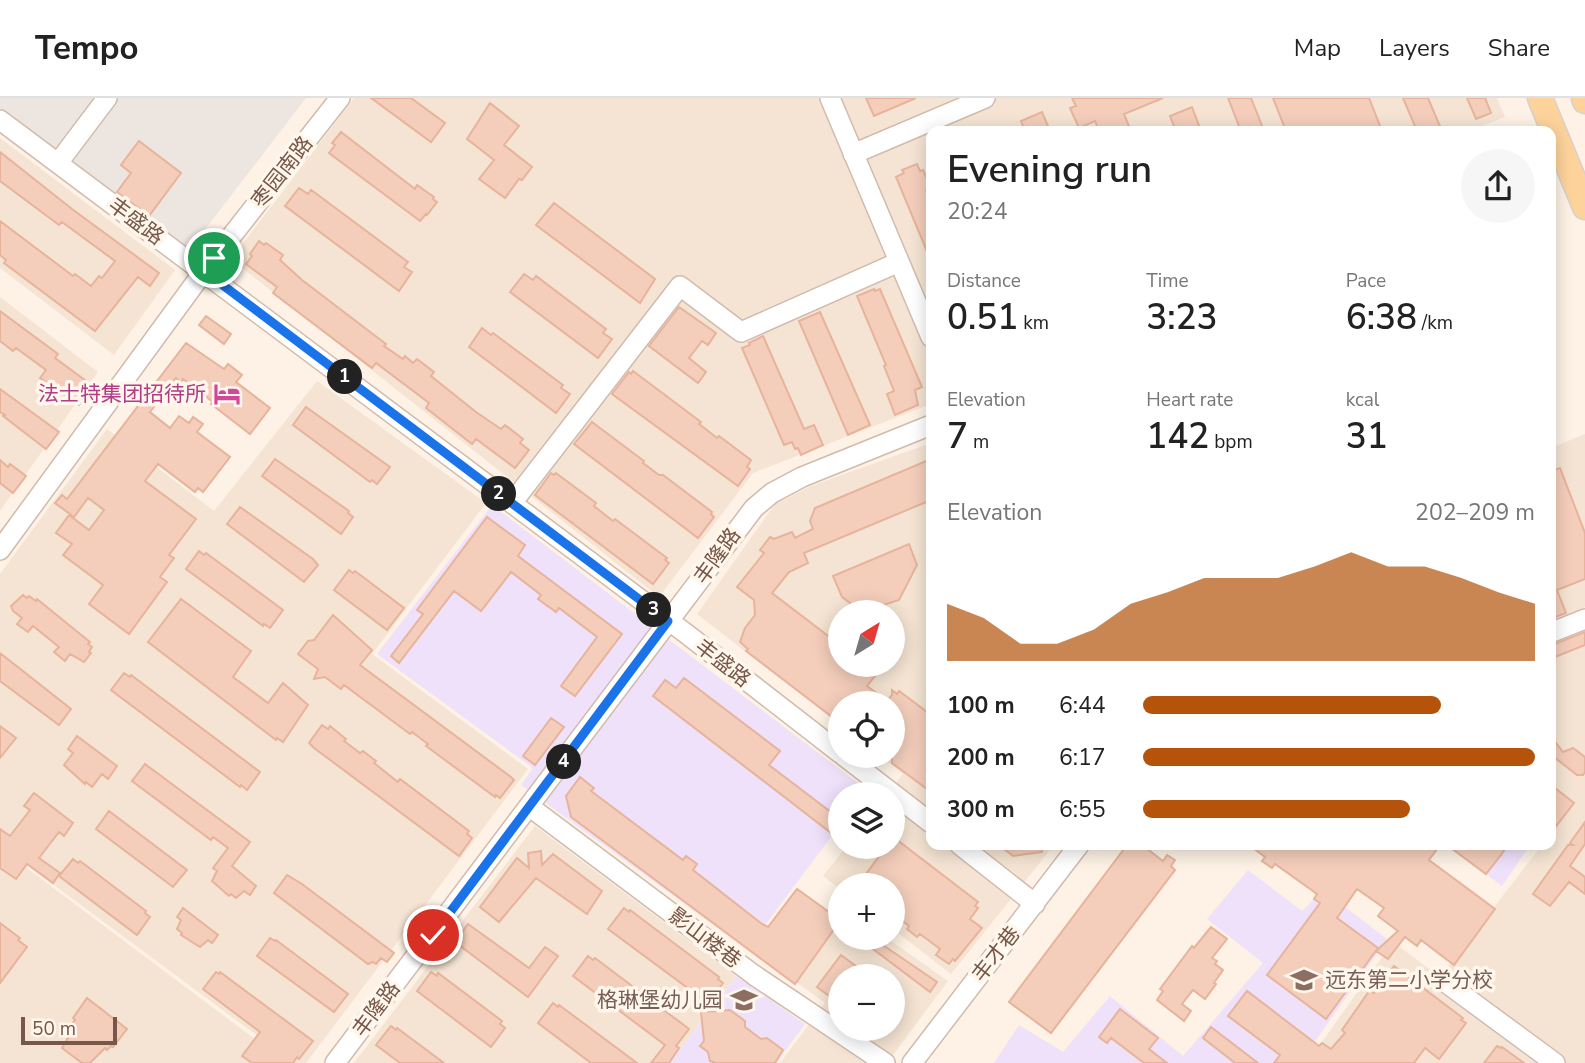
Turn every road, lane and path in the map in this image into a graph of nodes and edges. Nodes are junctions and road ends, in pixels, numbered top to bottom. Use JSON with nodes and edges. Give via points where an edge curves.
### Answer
{"nodes":[{"id":1,"x":107,"y":98,"type":"edge"},
{"id":2,"x":341,"y":98,"type":"edge"},
{"id":3,"x":830,"y":98,"type":"edge"},
{"id":4,"x":985,"y":98,"type":"edge"},
{"id":5,"x":1540,"y":98,"type":"edge"},
{"id":6,"x":0,"y":120,"type":"edge"},
{"id":7,"x":1552,"y":126,"type":"edge"},
{"id":8,"x":1556,"y":137,"type":"edge"},
{"id":9,"x":853,"y":154,"type":"junction"},
{"id":10,"x":58,"y":163,"type":"junction"},
{"id":11,"x":1585,"y":207,"type":"edge"},
{"id":12,"x":899,"y":262,"type":"junction"},
{"id":13,"x":204,"y":271,"type":"junction"},
{"id":14,"x":926,"y":325,"type":"edge"},
{"id":15,"x":926,"y":427,"type":"edge"},
{"id":16,"x":512,"y":503,"type":"junction"},
{"id":17,"x":0,"y":550,"type":"edge"},
{"id":18,"x":1585,"y":619,"type":"edge"},
{"id":19,"x":668,"y":621,"type":"junction"},
{"id":20,"x":1556,"y":631,"type":"edge"},
{"id":21,"x":828,"y":744,"type":"edge"},
{"id":22,"x":859,"y":768,"type":"edge"},
{"id":23,"x":530,"y":807,"type":"junction"},
{"id":24,"x":926,"y":819,"type":"edge"},
{"id":25,"x":966,"y":850,"type":"edge"},
{"id":26,"x":1075,"y":850,"type":"edge"},
{"id":27,"x":1035,"y":904,"type":"junction"},
{"id":28,"x":1445,"y":982,"type":"dead end"},
{"id":29,"x":335,"y":1063,"type":"edge"},
{"id":30,"x":885,"y":1063,"type":"edge"},
{"id":31,"x":912,"y":1063,"type":"edge"},
{"id":32,"x":1555,"y":1063,"type":"edge"}],
"edges":[{"from":1,"to":10,"type":"street"},
{"from":2,"to":13,"type":"street","name":"枣园南路"},
{"from":3,"to":9,"type":"street"},
{"from":4,"to":9,"type":"street"},
{"from":5,"to":7,"type":"main road"},
{"from":6,"to":10,"type":"street","name":"丰盛路"},
{"from":8,"to":11,"type":"main road"},
{"from":9,"to":12,"type":"street"},
{"from":10,"to":13,"type":"street","name":"丰盛路"},
{"from":12,"to":14,"type":"street"},
{"from":12,"to":16,"type":"street","via":[[741,332],[680,286]]},
{"from":13,"to":16,"type":"street","name":"丰盛路"},
{"from":13,"to":17,"type":"street","name":"枣园南路"},
{"from":15,"to":19,"type":"street","name":"丰隆路","via":[[772,493],[737,528]]},
{"from":16,"to":19,"type":"street","name":"丰盛路"},
{"from":18,"to":20,"type":"street"},
{"from":19,"to":21,"type":"street","name":"丰盛路"},
{"from":19,"to":23,"type":"street","name":"丰隆路"},
{"from":22,"to":24,"type":"street","name":"丰盛路"},
{"from":23,"to":29,"type":"street","name":"丰隆路"},
{"from":23,"to":30,"type":"street","name":"影山楼巷","via":[[754,975]]},
{"from":25,"to":27,"type":"street"},
{"from":26,"to":27,"type":"street","name":"丰才巷"},
{"from":27,"to":31,"type":"street","name":"丰才巷"},
{"from":28,"to":32,"type":"street"}]}
